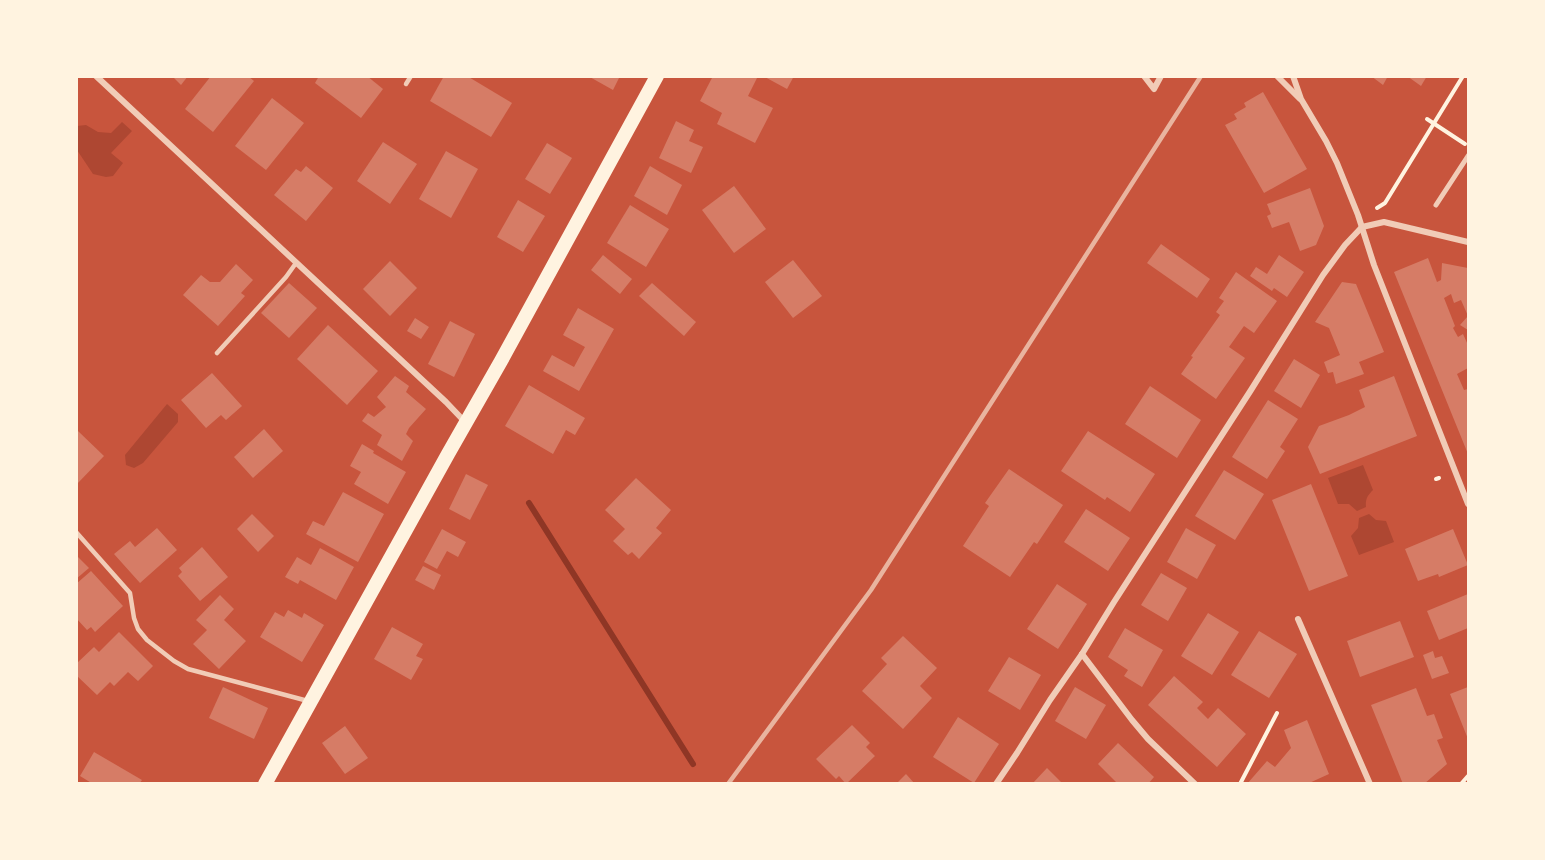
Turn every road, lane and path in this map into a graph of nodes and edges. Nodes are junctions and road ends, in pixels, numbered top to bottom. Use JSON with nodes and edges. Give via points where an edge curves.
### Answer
{"nodes":[{"id":1,"x":96,"y":76,"type":"edge"},
{"id":2,"x":411,"y":76,"type":"edge"},
{"id":3,"x":657,"y":76,"type":"edge"},
{"id":4,"x":1144,"y":76,"type":"edge"},
{"id":5,"x":1161,"y":76,"type":"edge"},
{"id":6,"x":1277,"y":76,"type":"edge"},
{"id":7,"x":1293,"y":76,"type":"edge"},
{"id":8,"x":1463,"y":76,"type":"edge"},
{"id":9,"x":406,"y":84,"type":"dead end"},
{"id":10,"x":1301,"y":99,"type":"junction"},
{"id":11,"x":1427,"y":119,"type":"dead end"},
{"id":12,"x":1434,"y":124,"type":"junction"},
{"id":13,"x":1468,"y":146,"type":"edge"},
{"id":14,"x":1468,"y":156,"type":"edge"},
{"id":15,"x":1436,"y":205,"type":"dead end"},
{"id":16,"x":1377,"y":208,"type":"dead end"},
{"id":17,"x":1362,"y":226,"type":"junction"},
{"id":18,"x":1468,"y":242,"type":"edge"},
{"id":19,"x":296,"y":262,"type":"junction"},
{"id":20,"x":217,"y":353,"type":"dead end"},
{"id":21,"x":466,"y":423,"type":"junction"},
{"id":22,"x":1468,"y":504,"type":"edge"},
{"id":23,"x":76,"y":532,"type":"edge"},
{"id":24,"x":1298,"y":619,"type":"dead end"},
{"id":25,"x":1083,"y":654,"type":"junction"},
{"id":26,"x":310,"y":702,"type":"junction"},
{"id":27,"x":1277,"y":713,"type":"dead end"},
{"id":28,"x":1468,"y":776,"type":"edge"},
{"id":29,"x":265,"y":783,"type":"edge"},
{"id":30,"x":996,"y":783,"type":"edge"},
{"id":31,"x":1195,"y":783,"type":"edge"},
{"id":32,"x":1240,"y":783,"type":"edge"},
{"id":33,"x":1370,"y":783,"type":"edge"},
{"id":34,"x":1461,"y":783,"type":"edge"}],
"edges":[{"from":1,"to":19,"type":"street"},
{"from":2,"to":9,"type":"lane"},
{"from":3,"to":21,"type":"main road"},
{"from":4,"to":5,"type":"street","via":[[1154,89]]},
{"from":6,"to":10,"type":"street"},
{"from":7,"to":10,"type":"street"},
{"from":8,"to":12,"type":"path"},
{"from":10,"to":17,"type":"street","via":[[1337,163]]},
{"from":11,"to":12,"type":"path"},
{"from":12,"to":13,"type":"path"},
{"from":12,"to":16,"type":"path","via":[[1385,203]]},
{"from":14,"to":15,"type":"street"},
{"from":17,"to":18,"type":"street","via":[[1384,222]]},
{"from":17,"to":22,"type":"street"},
{"from":17,"to":25,"type":"street","via":[[1323,275]]},
{"from":19,"to":20,"type":"lane"},
{"from":19,"to":21,"type":"street"},
{"from":21,"to":26,"type":"main road"},
{"from":23,"to":26,"type":"lane","via":[[130,594],[138,629],[174,661],[188,669]]},
{"from":24,"to":33,"type":"street"},
{"from":25,"to":30,"type":"street"},
{"from":25,"to":31,"type":"street","via":[[1148,739]]},
{"from":26,"to":29,"type":"main road"},
{"from":27,"to":32,"type":"path"},
{"from":28,"to":34,"type":"path"}]}
